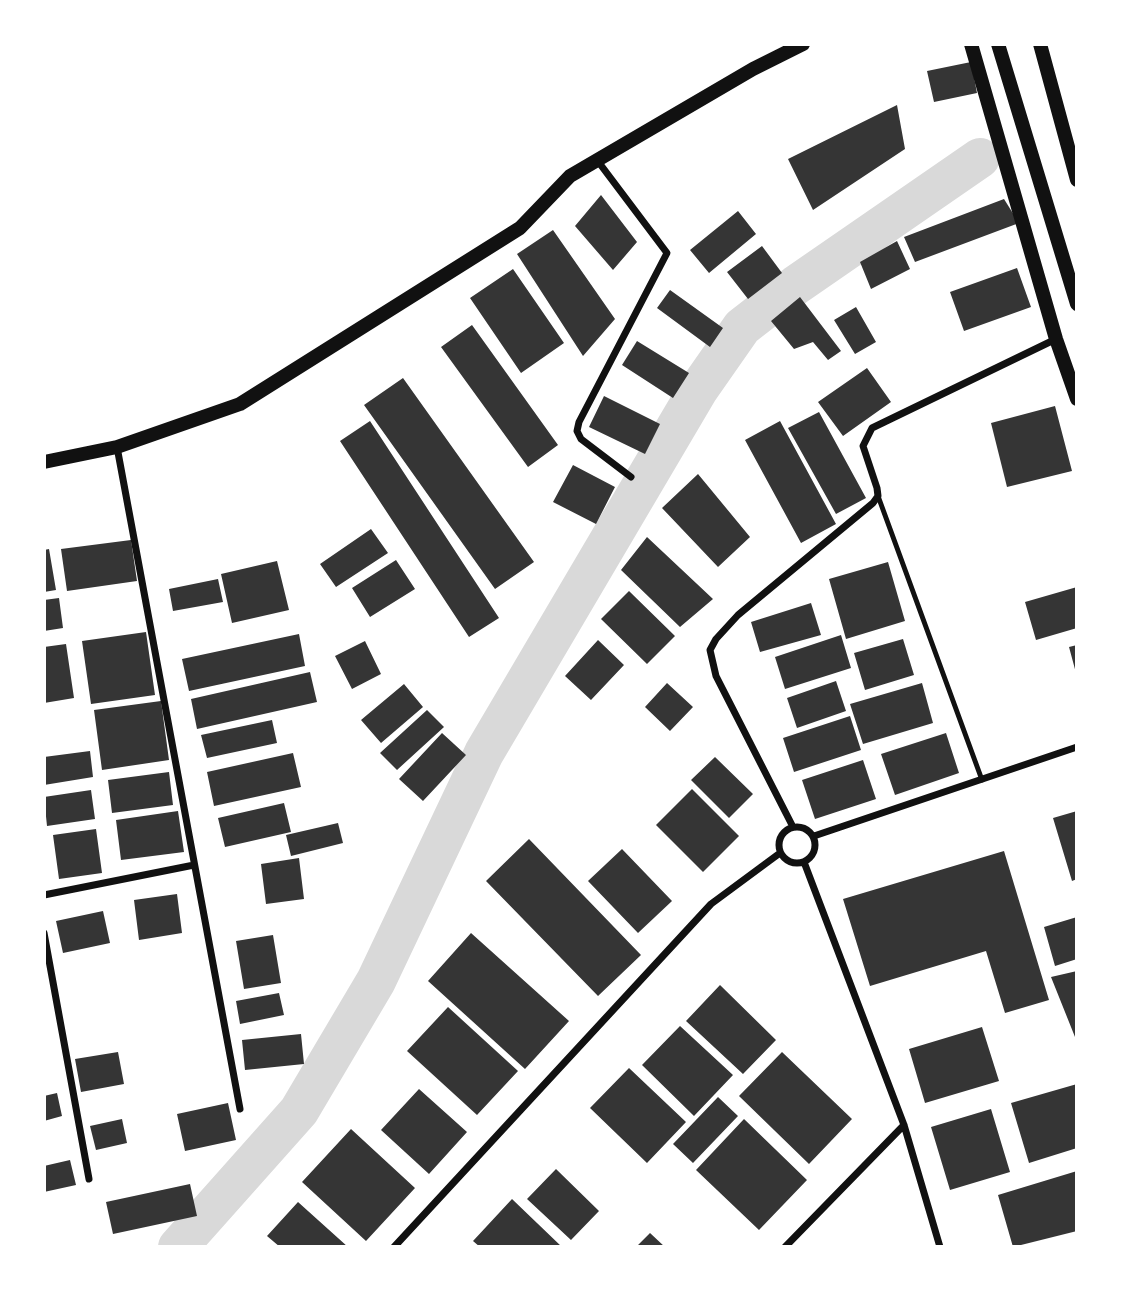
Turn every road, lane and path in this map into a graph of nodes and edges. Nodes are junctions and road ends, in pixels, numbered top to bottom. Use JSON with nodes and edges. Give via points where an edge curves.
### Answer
{"nodes":[{"id":1,"x":803,"y":44,"type":"edge"},
{"id":2,"x":971,"y":44,"type":"edge"},
{"id":3,"x":998,"y":44,"type":"edge"},
{"id":4,"x":1040,"y":44,"type":"edge"},
{"id":5,"x":596,"y":159,"type":"junction"},
{"id":6,"x":1077,"y":180,"type":"edge"},
{"id":7,"x":1077,"y":304,"type":"edge"},
{"id":8,"x":1056,"y":339,"type":"junction"},
{"id":9,"x":1077,"y":399,"type":"edge"},
{"id":10,"x":117,"y":447,"type":"junction"},
{"id":11,"x":44,"y":462,"type":"edge"},
{"id":12,"x":631,"y":477,"type":"dead end"},
{"id":13,"x":878,"y":496,"type":"junction"},
{"id":14,"x":1077,"y":747,"type":"edge"},
{"id":15,"x":982,"y":779,"type":"junction"},
{"id":16,"x":793,"y":827,"type":"junction"},
{"id":17,"x":814,"y":836,"type":"junction"},
{"id":18,"x":780,"y":853,"type":"junction"},
{"id":19,"x":804,"y":862,"type":"junction"},
{"id":20,"x":194,"y":865,"type":"junction"},
{"id":21,"x":44,"y":895,"type":"edge"},
{"id":22,"x":44,"y":933,"type":"edge"},
{"id":23,"x":240,"y":1110,"type":"dead end"},
{"id":24,"x":904,"y":1125,"type":"junction"},
{"id":25,"x":89,"y":1179,"type":"dead end"},
{"id":26,"x":394,"y":1247,"type":"edge"},
{"id":27,"x":785,"y":1247,"type":"edge"},
{"id":28,"x":940,"y":1247,"type":"edge"}],
"edges":[{"from":1,"to":5,"type":"main road"},
{"from":2,"to":8,"type":"main road"},
{"from":3,"to":7,"type":"main road"},
{"from":4,"to":6,"type":"main road"},
{"from":5,"to":10,"type":"main road","via":[[570,176],[520,228],[240,404]]},
{"from":5,"to":12,"type":"street","via":[[667,253],[577,431]]},
{"from":8,"to":9,"type":"main road"},
{"from":8,"to":13,"type":"street","via":[[872,428],[863,446]]},
{"from":10,"to":11,"type":"main road"},
{"from":10,"to":20,"type":"street"},
{"from":13,"to":15,"type":"lane"},
{"from":13,"to":16,"type":"street","via":[[726,625],[710,650],[716,676]]},
{"from":14,"to":15,"type":"street"},
{"from":15,"to":17,"type":"street"},
{"from":16,"to":17,"type":"street","via":[[805,828]]},
{"from":16,"to":18,"type":"street","via":[[780,838]]},
{"from":17,"to":19,"type":"street","via":[[816,848]]},
{"from":18,"to":19,"type":"street","via":[[788,862]]},
{"from":18,"to":26,"type":"street","via":[[711,904]]},
{"from":19,"to":24,"type":"street"},
{"from":20,"to":21,"type":"street"},
{"from":20,"to":23,"type":"street"},
{"from":22,"to":25,"type":"street"},
{"from":24,"to":27,"type":"street"},
{"from":24,"to":28,"type":"street"}]}
